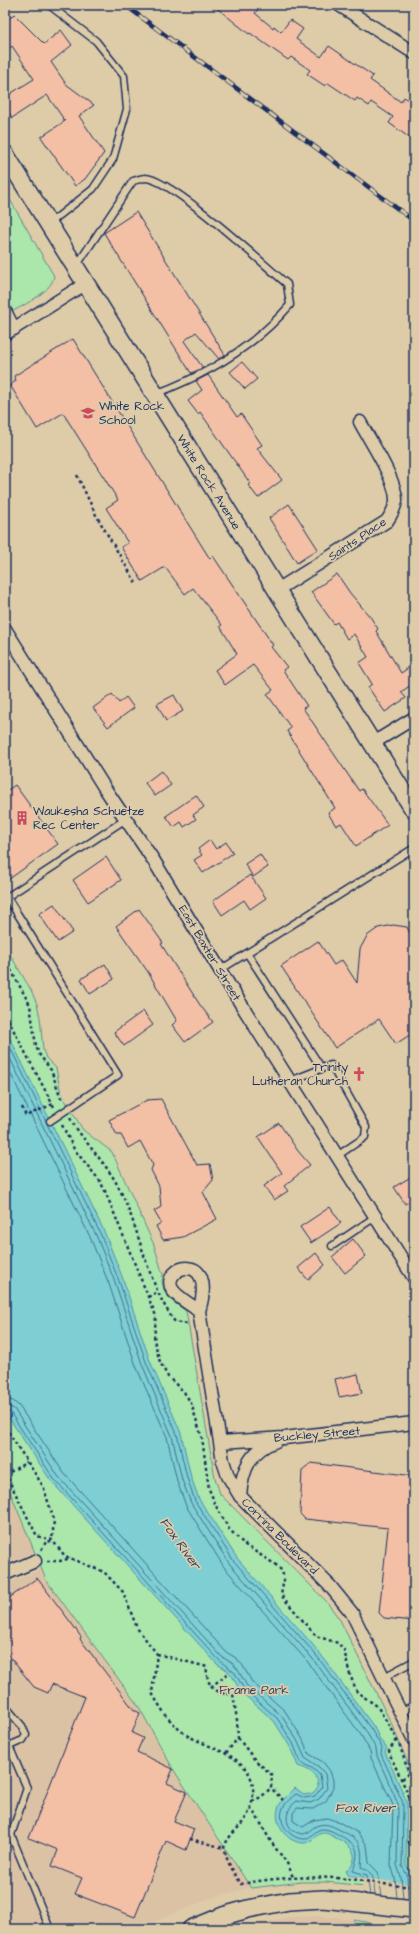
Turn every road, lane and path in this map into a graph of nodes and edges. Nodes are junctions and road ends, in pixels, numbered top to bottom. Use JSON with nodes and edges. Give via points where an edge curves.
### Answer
{"nodes":[{"id":1,"x":49,"y":5,"type":"edge"},
{"id":2,"x":338,"y":5,"type":"edge"},
{"id":3,"x":414,"y":53,"type":"edge"},
{"id":4,"x":5,"y":154,"type":"edge"},
{"id":5,"x":48,"y":224,"type":"junction"},
{"id":6,"x":75,"y":268,"type":"junction"},
{"id":7,"x":85,"y":284,"type":"junction"},
{"id":8,"x":5,"y":311,"type":"edge"},
{"id":9,"x":9,"y":332,"type":"edge"},
{"id":10,"x":154,"y":395,"type":"junction"},
{"id":11,"x":360,"y":422,"type":"dead end"},
{"id":12,"x":77,"y":476,"type":"dead end"},
{"id":13,"x":136,"y":583,"type":"dead end"},
{"id":14,"x":277,"y":590,"type":"junction"},
{"id":15,"x":5,"y":629,"type":"edge"},
{"id":16,"x":414,"y":718,"type":"edge"},
{"id":17,"x":373,"y":743,"type":"junction"},
{"id":18,"x":414,"y":810,"type":"edge"},
{"id":19,"x":126,"y":819,"type":"junction"},
{"id":20,"x":414,"y":848,"type":"edge"},
{"id":21,"x":247,"y":953,"type":"junction"},
{"id":22,"x":5,"y":959,"type":"edge"},
{"id":23,"x":220,"y":970,"type":"junction"},
{"id":24,"x":5,"y":1014,"type":"edge"},
{"id":25,"x":322,"y":1069,"type":"junction"},
{"id":26,"x":290,"y":1082,"type":"junction"},
{"id":27,"x":53,"y":1104,"type":"junction"},
{"id":28,"x":22,"y":1107,"type":"dead end"},
{"id":29,"x":66,"y":1111,"type":"junction"},
{"id":30,"x":58,"y":1116,"type":"junction"},
{"id":31,"x":50,"y":1121,"type":"dead end"},
{"id":32,"x":337,"y":1156,"type":"junction"},
{"id":33,"x":375,"y":1217,"type":"junction"},
{"id":34,"x":332,"y":1246,"type":"dead end"},
{"id":35,"x":414,"y":1278,"type":"edge"},
{"id":36,"x":157,"y":1292,"type":"junction"},
{"id":37,"x":199,"y":1311,"type":"dead end"},
{"id":38,"x":201,"y":1326,"type":"junction"},
{"id":39,"x":414,"y":1423,"type":"edge"},
{"id":40,"x":5,"y":1427,"type":"edge"},
{"id":41,"x":284,"y":1438,"type":"junction"},
{"id":42,"x":220,"y":1442,"type":"junction"},
{"id":43,"x":27,"y":1462,"type":"junction"},
{"id":44,"x":5,"y":1474,"type":"edge"},
{"id":45,"x":240,"y":1496,"type":"junction"},
{"id":46,"x":52,"y":1540,"type":"junction"},
{"id":47,"x":71,"y":1558,"type":"junction"},
{"id":48,"x":35,"y":1561,"type":"joint"},
{"id":49,"x":5,"y":1574,"type":"edge"},
{"id":50,"x":157,"y":1654,"type":"junction"},
{"id":51,"x":414,"y":1661,"type":"edge"},
{"id":52,"x":228,"y":1672,"type":"dead end"},
{"id":53,"x":384,"y":1677,"type":"junction"},
{"id":54,"x":211,"y":1687,"type":"junction"},
{"id":55,"x":414,"y":1705,"type":"edge"},
{"id":56,"x":5,"y":1706,"type":"edge"},
{"id":57,"x":401,"y":1712,"type":"junction"},
{"id":58,"x":238,"y":1738,"type":"junction"},
{"id":59,"x":414,"y":1740,"type":"edge"},
{"id":60,"x":226,"y":1752,"type":"junction"},
{"id":61,"x":409,"y":1774,"type":"junction"},
{"id":62,"x":402,"y":1779,"type":"junction"},
{"id":63,"x":271,"y":1788,"type":"junction"},
{"id":64,"x":414,"y":1790,"type":"edge"},
{"id":65,"x":283,"y":1800,"type":"dead end"},
{"id":66,"x":252,"y":1801,"type":"junction"},
{"id":67,"x":250,"y":1808,"type":"junction"},
{"id":68,"x":190,"y":1839,"type":"dead end"},
{"id":69,"x":224,"y":1848,"type":"junction"},
{"id":70,"x":414,"y":1851,"type":"edge"},
{"id":71,"x":293,"y":1878,"type":"junction"},
{"id":72,"x":412,"y":1886,"type":"edge"},
{"id":73,"x":414,"y":1909,"type":"edge"},
{"id":74,"x":225,"y":1923,"type":"edge"},
{"id":75,"x":50,"y":1929,"type":"edge"},
{"id":76,"x":191,"y":1929,"type":"edge"}],
"edges":[{"from":1,"to":5,"type":"lane","via":[[96,41],[124,76],[128,109],[113,159],[93,189]]},
{"from":2,"to":3,"type":"street"},
{"from":4,"to":5,"type":"street","name":"White Rock Avenue"},
{"from":5,"to":6,"type":"street","name":"White Rock Avenue"},
{"from":6,"to":7,"type":"street","name":"White Rock Avenue"},
{"from":6,"to":10,"type":"lane","via":[[133,181],[145,178],[162,184],[193,205],[287,284],[290,305],[277,321],[244,348],[214,367]]},
{"from":7,"to":9,"type":"street"},
{"from":7,"to":10,"type":"street","name":"White Rock Avenue"},
{"from":8,"to":9,"type":"street"},
{"from":10,"to":14,"type":"street","name":"White Rock Avenue"},
{"from":11,"to":14,"type":"street","name":"Saints Place","via":[[390,478],[396,500],[394,508],[387,521]]},
{"from":12,"to":13,"type":"path","via":[[96,515]]},
{"from":14,"to":17,"type":"street","name":"White Rock Avenue"},
{"from":15,"to":19,"type":"street","name":"East Baxter Street"},
{"from":16,"to":17,"type":"street"},
{"from":17,"to":18,"type":"street","name":"White Rock Avenue"},
{"from":19,"to":23,"type":"street","name":"East Baxter Street"},
{"from":19,"to":29,"type":"lane","via":[[7,897],[118,1075]]},
{"from":20,"to":21,"type":"lane"},
{"from":21,"to":23,"type":"lane"},
{"from":21,"to":25,"type":"lane"},
{"from":22,"to":29,"type":"path","via":[[30,1005],[36,1046],[54,1076]]},
{"from":23,"to":26,"type":"street","name":"East Baxter Street"},
{"from":24,"to":27,"type":"path"},
{"from":25,"to":26,"type":"lane"},
{"from":25,"to":32,"type":"lane","via":[[331,1065],[366,1127],[365,1137]]},
{"from":26,"to":32,"type":"street","name":"East Baxter Street"},
{"from":27,"to":28,"type":"path","via":[[26,1116]]},
{"from":27,"to":30,"type":"path"},
{"from":29,"to":30,"type":"lane"},
{"from":29,"to":36,"type":"path","via":[[79,1132],[107,1166],[119,1187]]},
{"from":30,"to":31,"type":"lane"},
{"from":30,"to":36,"type":"path","via":[[74,1149],[105,1191],[148,1297]]},
{"from":32,"to":33,"type":"street","name":"East Baxter Street"},
{"from":33,"to":34,"type":"lane"},
{"from":33,"to":35,"type":"street","name":"East Baxter Street"},
{"from":36,"to":38,"type":"path","via":[[164,1308],[175,1322]]},
{"from":37,"to":38,"type":"street","name":"Corrina Boulevard"},
{"from":38,"to":42,"type":"street","name":"Corrina Boulevard"},
{"from":39,"to":41,"type":"street","name":"Buckley Street"},
{"from":40,"to":43,"type":"path"},
{"from":41,"to":42,"type":"street","name":"Buckley Street"},
{"from":41,"to":45,"type":"street","via":[[268,1443],[251,1457],[243,1473]]},
{"from":42,"to":45,"type":"street","name":"Corrina Boulevard","via":[[225,1468]]},
{"from":43,"to":44,"type":"path"},
{"from":43,"to":46,"type":"path","via":[[43,1486],[53,1514]]},
{"from":44,"to":46,"type":"path","via":[[37,1536]]},
{"from":45,"to":53,"type":"street","name":"Corrina Boulevard","via":[[342,1600],[352,1613]]},
{"from":46,"to":47,"type":"path","via":[[65,1556]]},
{"from":47,"to":48,"type":"path","via":[[60,1561]]},
{"from":47,"to":50,"type":"path","via":[[104,1572],[123,1592],[137,1628]]},
{"from":48,"to":49,"type":"street"},
{"from":50,"to":54,"type":"path","via":[[207,1667],[206,1676]]},
{"from":50,"to":60,"type":"path","via":[[152,1693],[168,1719],[186,1735]]},
{"from":51,"to":53,"type":"lane"},
{"from":52,"to":54,"type":"path"},
{"from":53,"to":57,"type":"street","name":"Corrina Boulevard"},
{"from":54,"to":58,"type":"path","via":[[226,1695],[233,1694]]},
{"from":55,"to":57,"type":"lane"},
{"from":56,"to":75,"type":"lane","via":[[26,1733],[23,1740],[9,1746],[27,1788],[11,1835]]},
{"from":57,"to":59,"type":"street","name":"Corrina Boulevard"},
{"from":58,"to":60,"type":"path"},
{"from":58,"to":63,"type":"path","via":[[255,1760],[272,1775]]},
{"from":60,"to":66,"type":"path","via":[[244,1766],[252,1780]]},
{"from":61,"to":62,"type":"path"},
{"from":61,"to":62,"type":"path","via":[[396,1740],[389,1751]]},
{"from":61,"to":64,"type":"path"},
{"from":62,"to":70,"type":"path","via":[[411,1800],[409,1842]]},
{"from":63,"to":65,"type":"path"},
{"from":63,"to":66,"type":"path"},
{"from":66,"to":67,"type":"path"},
{"from":67,"to":69,"type":"path","via":[[248,1816],[240,1828],[228,1838]]},
{"from":67,"to":71,"type":"path","via":[[260,1820],[272,1843],[286,1859]]},
{"from":68,"to":69,"type":"path"},
{"from":69,"to":71,"type":"path","via":[[228,1862],[241,1884],[266,1879]]},
{"from":71,"to":72,"type":"path","via":[[349,1879]]},
{"from":73,"to":74,"type":"street","via":[[323,1899],[290,1901],[258,1906]]},
{"from":74,"to":76,"type":"street"}]}
